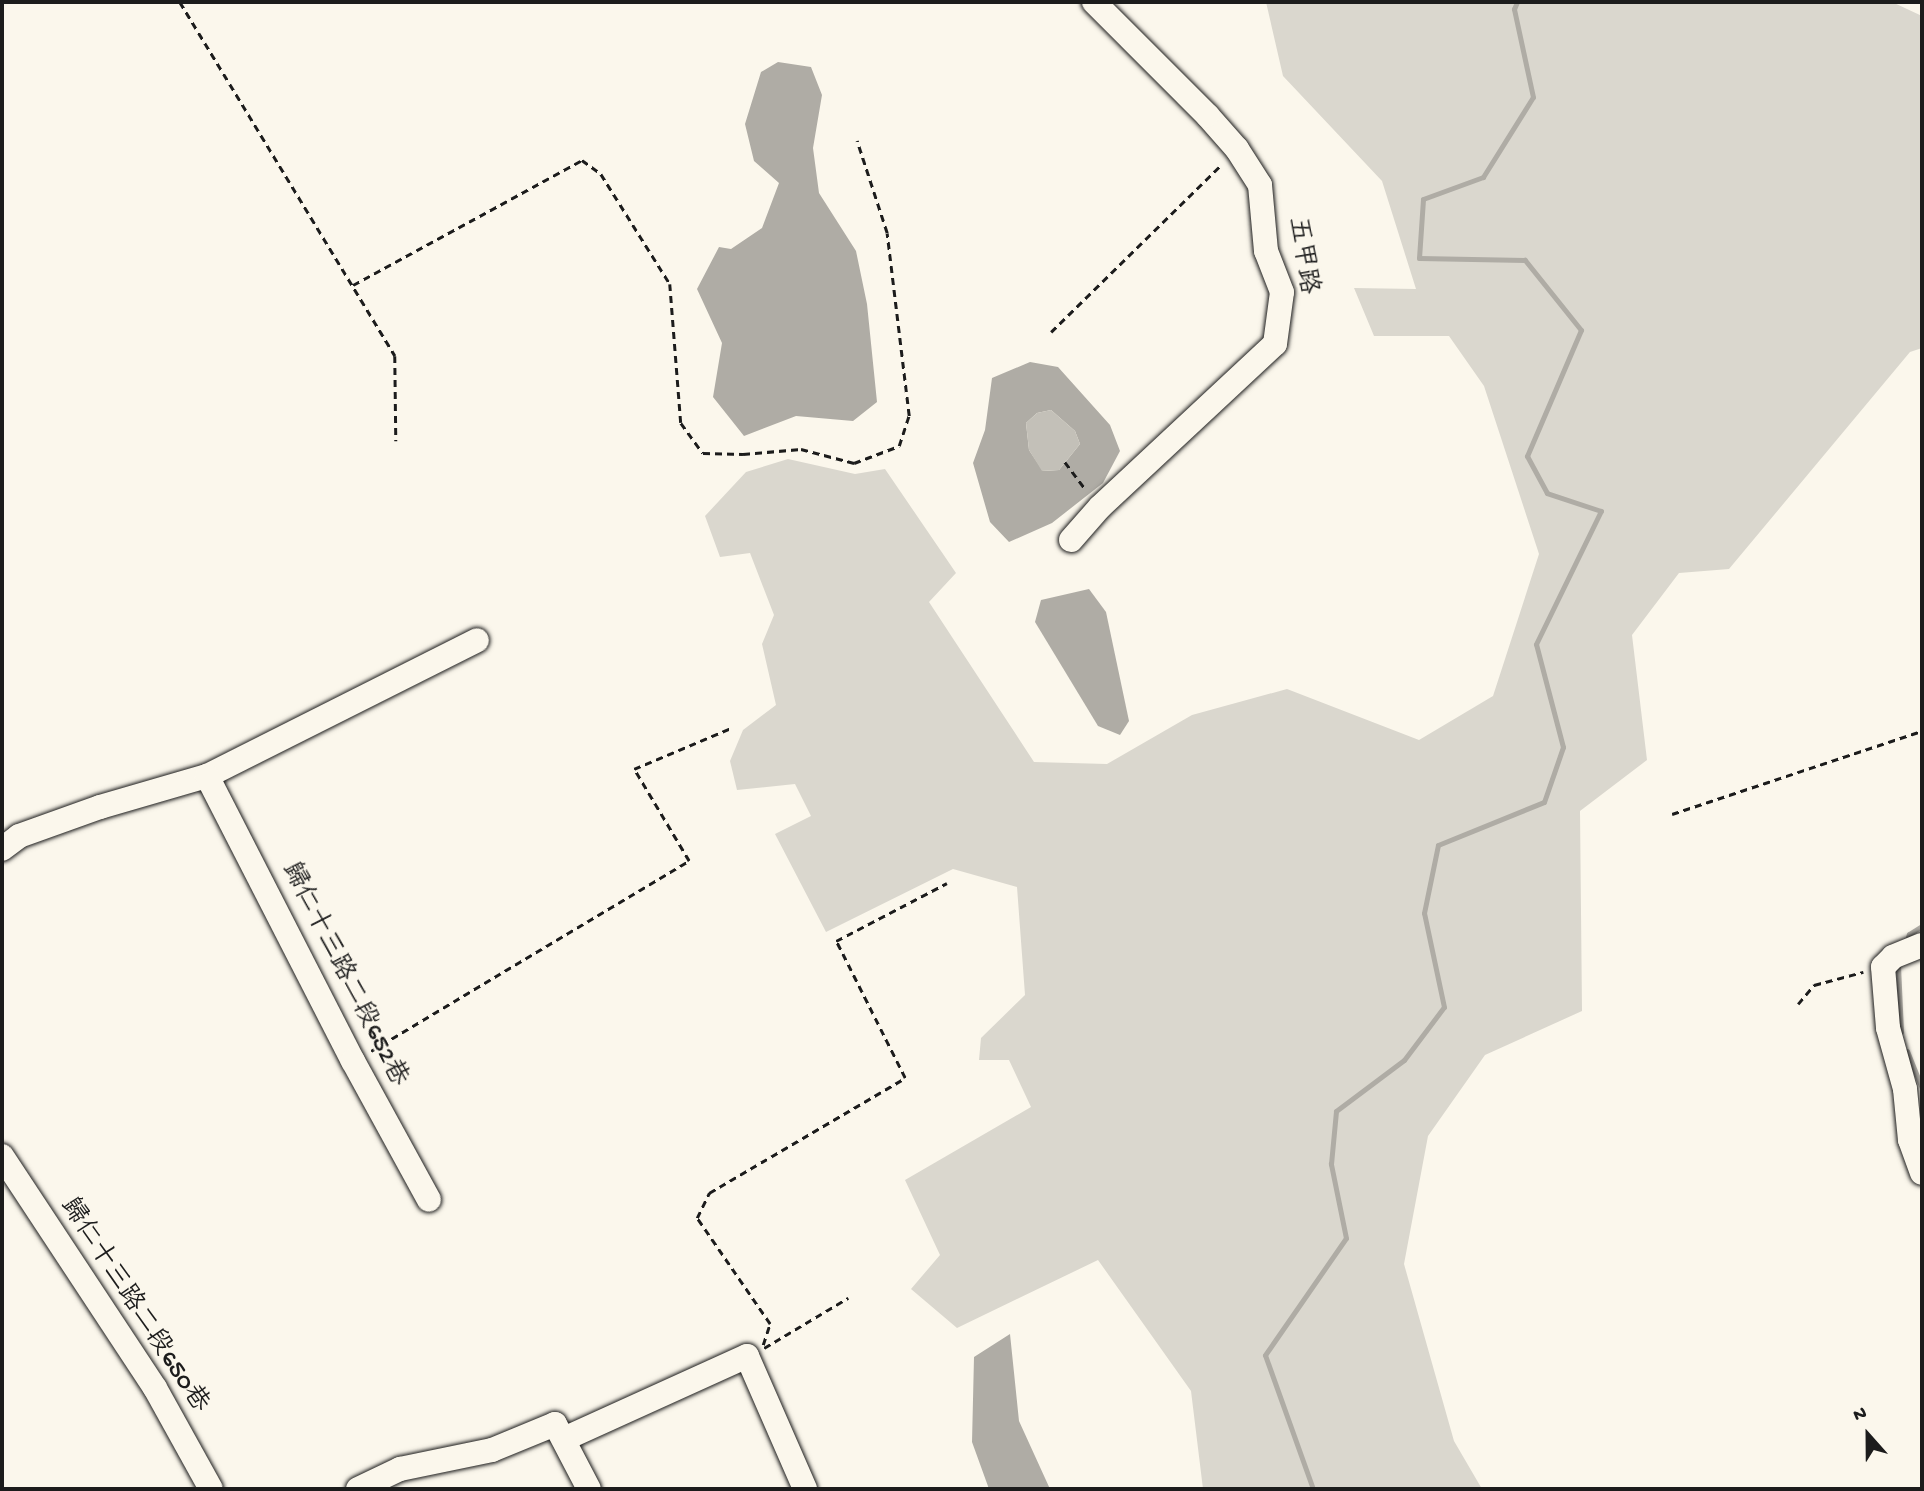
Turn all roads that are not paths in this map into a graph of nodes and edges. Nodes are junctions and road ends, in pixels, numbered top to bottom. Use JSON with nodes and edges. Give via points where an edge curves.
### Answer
{"nodes":[{"id":1,"x":1094,"y":2,"type":"edge"},
{"id":2,"x":1071,"y":540,"type":"dead end"},
{"id":3,"x":477,"y":640,"type":"dead end"},
{"id":4,"x":207,"y":776,"type":"junction"},
{"id":5,"x":2,"y":849,"type":"edge"},
{"id":6,"x":1903,"y":954,"type":"edge"},
{"id":7,"x":2,"y":1156,"type":"edge"},
{"id":8,"x":1922,"y":1172,"type":"edge"},
{"id":9,"x":429,"y":1200,"type":"dead end"},
{"id":10,"x":564,"y":1439,"type":"junction"},
{"id":11,"x":211,"y":1489,"type":"edge"},
{"id":12,"x":358,"y":1489,"type":"edge"},
{"id":13,"x":589,"y":1489,"type":"edge"},
{"id":14,"x":805,"y":1489,"type":"edge"}],
"edges":[{"from":1,"to":2,"type":"lane","name":"五甲路","via":[[1178,84],[1237,149],[1261,185],[1266,251],[1282,292],[1275,344],[1100,507]]},
{"from":3,"to":4,"type":"lane"},
{"from":4,"to":5,"type":"lane","via":[[100,807],[19,836]]},
{"from":4,"to":9,"type":"lane","name":"歸仁十三路二段652巷"},
{"from":6,"to":8,"type":"lane","via":[[1888,1028],[1905,1089],[1910,1140]]},
{"from":7,"to":11,"type":"lane","name":"歸仁十三路二段650巷","via":[[155,1388]]},
{"from":10,"to":12,"type":"lane","via":[[555,1424],[492,1450],[400,1469]]},
{"from":10,"to":13,"type":"lane"},
{"from":10,"to":14,"type":"lane","via":[[747,1356]]}]}
